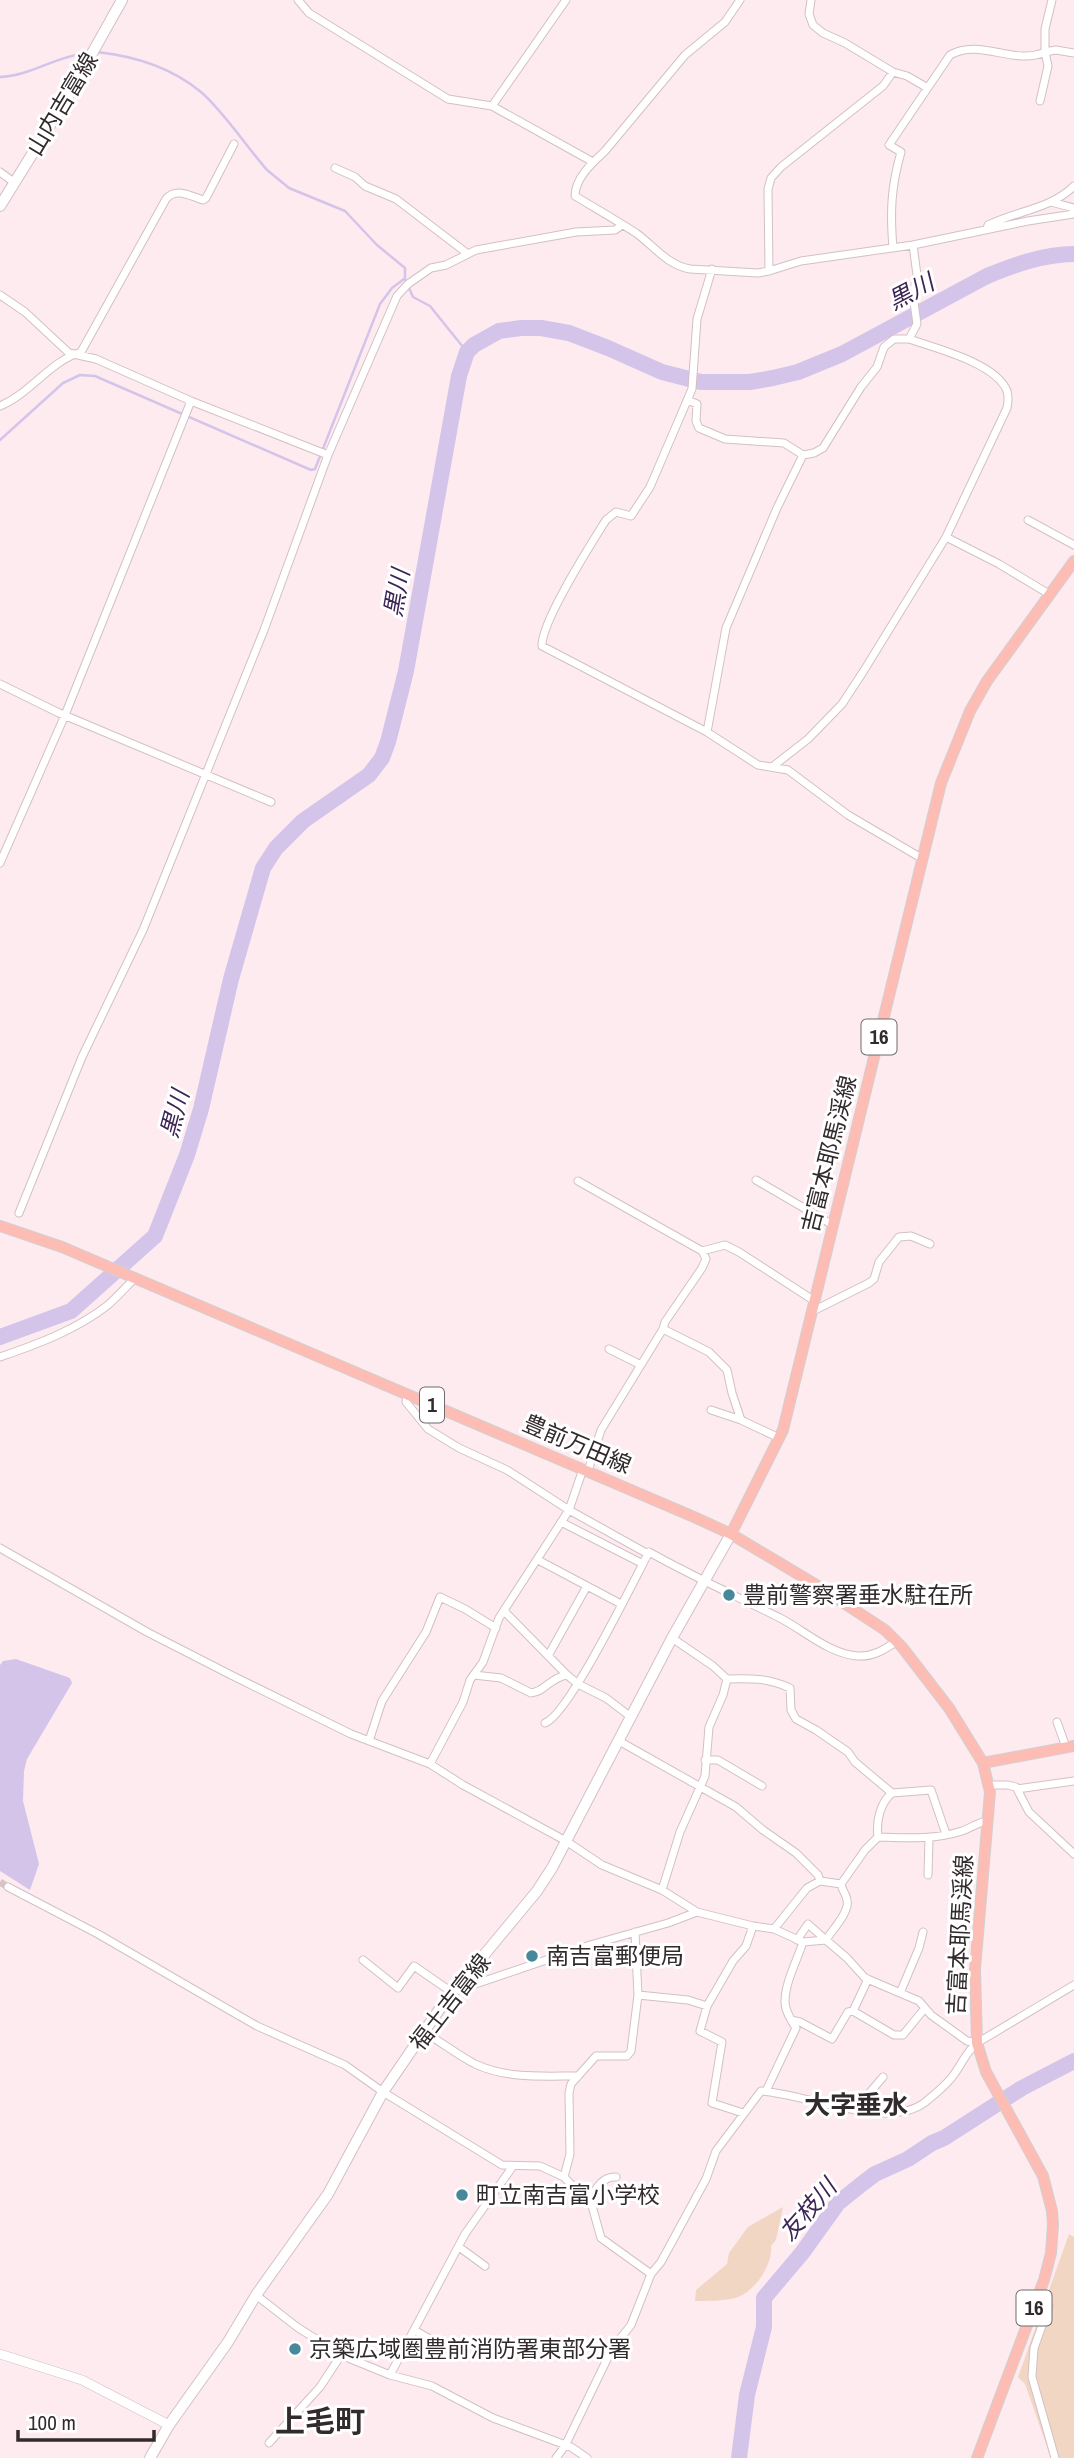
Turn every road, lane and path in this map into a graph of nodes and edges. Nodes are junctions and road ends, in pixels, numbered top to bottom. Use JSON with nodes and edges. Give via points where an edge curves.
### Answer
{"nodes":[{"id":1,"x":122,"y":0,"type":"edge"},
{"id":2,"x":298,"y":0,"type":"edge"},
{"id":3,"x":566,"y":0,"type":"edge"},
{"id":4,"x":740,"y":0,"type":"edge"},
{"id":5,"x":811,"y":0,"type":"edge"},
{"id":6,"x":1052,"y":0,"type":"edge"},
{"id":7,"x":1045,"y":52,"type":"junction"},
{"id":8,"x":1074,"y":54,"type":"edge"},
{"id":9,"x":893,"y":72,"type":"junction"},
{"id":10,"x":926,"y":88,"type":"junction"},
{"id":11,"x":1040,"y":101,"type":"dead end"},
{"id":12,"x":492,"y":106,"type":"junction"},
{"id":13,"x":234,"y":144,"type":"dead end"},
{"id":14,"x":593,"y":162,"type":"junction"},
{"id":15,"x":335,"y":168,"type":"dead end"},
{"id":16,"x":0,"y":172,"type":"edge"},
{"id":17,"x":15,"y":183,"type":"junction"},
{"id":18,"x":1074,"y":186,"type":"edge"},
{"id":19,"x":1051,"y":202,"type":"junction"},
{"id":20,"x":0,"y":206,"type":"edge"},
{"id":21,"x":1074,"y":208,"type":"edge"},
{"id":22,"x":1074,"y":214,"type":"edge"},
{"id":23,"x":622,"y":225,"type":"junction"},
{"id":24,"x":987,"y":229,"type":"junction"},
{"id":25,"x":913,"y":245,"type":"junction"},
{"id":26,"x":893,"y":248,"type":"junction"},
{"id":27,"x":468,"y":254,"type":"junction"},
{"id":28,"x":712,"y":269,"type":"junction"},
{"id":29,"x":769,"y":271,"type":"junction"},
{"id":30,"x":0,"y":295,"type":"edge"},
{"id":31,"x":909,"y":339,"type":"junction"},
{"id":32,"x":74,"y":354,"type":"junction"},
{"id":33,"x":687,"y":400,"type":"junction"},
{"id":34,"x":191,"y":401,"type":"junction"},
{"id":35,"x":0,"y":406,"type":"edge"},
{"id":36,"x":328,"y":455,"type":"junction"},
{"id":37,"x":803,"y":455,"type":"junction"},
{"id":38,"x":1028,"y":520,"type":"dead end"},
{"id":39,"x":946,"y":537,"type":"junction"},
{"id":40,"x":1074,"y":545,"type":"edge"},
{"id":41,"x":1074,"y":561,"type":"edge"},
{"id":42,"x":1049,"y":594,"type":"junction"},
{"id":43,"x":0,"y":684,"type":"edge"},
{"id":44,"x":65,"y":715,"type":"junction"},
{"id":45,"x":707,"y":732,"type":"junction"},
{"id":46,"x":772,"y":767,"type":"junction"},
{"id":47,"x":205,"y":774,"type":"junction"},
{"id":48,"x":271,"y":802,"type":"dead end"},
{"id":49,"x":923,"y":859,"type":"junction"},
{"id":50,"x":0,"y":863,"type":"edge"},
{"id":51,"x":756,"y":1180,"type":"dead end"},
{"id":52,"x":578,"y":1181,"type":"dead end"},
{"id":53,"x":19,"y":1213,"type":"dead end"},
{"id":54,"x":833,"y":1225,"type":"junction"},
{"id":55,"x":0,"y":1226,"type":"edge"},
{"id":56,"x":930,"y":1244,"type":"dead end"},
{"id":57,"x":702,"y":1251,"type":"junction"},
{"id":58,"x":133,"y":1278,"type":"junction"},
{"id":59,"x":813,"y":1300,"type":"junction"},
{"id":60,"x":811,"y":1313,"type":"junction"},
{"id":61,"x":663,"y":1329,"type":"junction"},
{"id":62,"x":609,"y":1349,"type":"dead end"},
{"id":63,"x":0,"y":1357,"type":"edge"},
{"id":64,"x":641,"y":1366,"type":"junction"},
{"id":65,"x":407,"y":1395,"type":"junction"},
{"id":66,"x":710,"y":1410,"type":"dead end"},
{"id":67,"x":741,"y":1420,"type":"junction"},
{"id":68,"x":779,"y":1438,"type":"junction"},
{"id":69,"x":586,"y":1470,"type":"junction"},
{"id":70,"x":569,"y":1510,"type":"junction"},
{"id":71,"x":561,"y":1522,"type":"junction"},
{"id":72,"x":731,"y":1534,"type":"junction"},
{"id":73,"x":0,"y":1548,"type":"edge"},
{"id":74,"x":648,"y":1554,"type":"junction"},
{"id":75,"x":538,"y":1560,"type":"junction"},
{"id":76,"x":643,"y":1564,"type":"junction"},
{"id":77,"x":704,"y":1583,"type":"junction"},
{"id":78,"x":587,"y":1586,"type":"junction"},
{"id":79,"x":621,"y":1604,"type":"junction"},
{"id":80,"x":505,"y":1612,"type":"junction"},
{"id":81,"x":496,"y":1628,"type":"junction"},
{"id":82,"x":672,"y":1638,"type":"junction"},
{"id":83,"x":897,"y":1641,"type":"junction"},
{"id":84,"x":548,"y":1656,"type":"junction"},
{"id":85,"x":474,"y":1675,"type":"junction"},
{"id":86,"x":566,"y":1675,"type":"junction"},
{"id":87,"x":727,"y":1679,"type":"junction"},
{"id":88,"x":578,"y":1684,"type":"junction"},
{"id":89,"x":631,"y":1717,"type":"junction"},
{"id":90,"x":1057,"y":1722,"type":"dead end"},
{"id":91,"x":545,"y":1723,"type":"dead end"},
{"id":92,"x":369,"y":1741,"type":"junction"},
{"id":93,"x":619,"y":1741,"type":"junction"},
{"id":94,"x":1070,"y":1746,"type":"edge"},
{"id":95,"x":705,"y":1760,"type":"junction"},
{"id":96,"x":430,"y":1763,"type":"junction"},
{"id":97,"x":983,"y":1763,"type":"junction"},
{"id":98,"x":1074,"y":1781,"type":"edge"},
{"id":99,"x":988,"y":1785,"type":"junction"},
{"id":100,"x":700,"y":1786,"type":"junction"},
{"id":101,"x":762,"y":1786,"type":"dead end"},
{"id":102,"x":1017,"y":1789,"type":"junction"},
{"id":103,"x":892,"y":1793,"type":"junction"},
{"id":104,"x":988,"y":1821,"type":"junction"},
{"id":105,"x":946,"y":1834,"type":"junction"},
{"id":106,"x":878,"y":1836,"type":"junction"},
{"id":107,"x":929,"y":1838,"type":"junction"},
{"id":108,"x":566,"y":1841,"type":"junction"},
{"id":109,"x":1074,"y":1854,"type":"edge"},
{"id":110,"x":928,"y":1875,"type":"dead end"},
{"id":111,"x":820,"y":1881,"type":"junction"},
{"id":112,"x":841,"y":1884,"type":"junction"},
{"id":113,"x":8,"y":1887,"type":"tunnel mouth"},
{"id":114,"x":662,"y":1890,"type":"junction"},
{"id":115,"x":697,"y":1912,"type":"junction"},
{"id":116,"x":753,"y":1926,"type":"junction"},
{"id":117,"x":774,"y":1929,"type":"junction"},
{"id":118,"x":635,"y":1932,"type":"junction"},
{"id":119,"x":923,"y":1932,"type":"dead end"},
{"id":120,"x":826,"y":1940,"type":"junction"},
{"id":121,"x":800,"y":1941,"type":"junction"},
{"id":122,"x":363,"y":1960,"type":"dead end"},
{"id":123,"x":868,"y":1979,"type":"junction"},
{"id":124,"x":1074,"y":1985,"type":"edge"},
{"id":125,"x":454,"y":1992,"type":"junction"},
{"id":126,"x":900,"y":1993,"type":"junction"},
{"id":127,"x":638,"y":1995,"type":"junction"},
{"id":128,"x":707,"y":2006,"type":"junction"},
{"id":129,"x":925,"y":2008,"type":"junction"},
{"id":130,"x":853,"y":2011,"type":"junction"},
{"id":131,"x":792,"y":2020,"type":"junction"},
{"id":132,"x":424,"y":2032,"type":"junction"},
{"id":133,"x":977,"y":2043,"type":"junction"},
{"id":134,"x":578,"y":2076,"type":"junction"},
{"id":135,"x":883,"y":2077,"type":"dead end"},
{"id":136,"x":766,"y":2091,"type":"junction"},
{"id":137,"x":383,"y":2092,"type":"junction"},
{"id":138,"x":855,"y":2110,"type":"junction"},
{"id":139,"x":743,"y":2113,"type":"junction"},
{"id":140,"x":513,"y":2166,"type":"junction"},
{"id":141,"x":564,"y":2177,"type":"junction"},
{"id":142,"x":616,"y":2177,"type":"dead end"},
{"id":143,"x":588,"y":2202,"type":"junction"},
{"id":144,"x":459,"y":2247,"type":"junction"},
{"id":145,"x":485,"y":2266,"type":"dead end"},
{"id":146,"x":651,"y":2274,"type":"junction"},
{"id":147,"x":256,"y":2295,"type":"junction"},
{"id":148,"x":1039,"y":2295,"type":"junction"},
{"id":149,"x":414,"y":2330,"type":"junction"},
{"id":150,"x":446,"y":2348,"type":"dead end"},
{"id":151,"x":0,"y":2354,"type":"edge"},
{"id":152,"x":341,"y":2355,"type":"junction"},
{"id":153,"x":390,"y":2375,"type":"junction"},
{"id":154,"x":170,"y":2425,"type":"junction"},
{"id":155,"x":270,"y":2443,"type":"dead end"},
{"id":156,"x":565,"y":2446,"type":"junction"},
{"id":157,"x":150,"y":2458,"type":"edge"},
{"id":158,"x":556,"y":2458,"type":"edge"},
{"id":159,"x":587,"y":2458,"type":"edge"},
{"id":160,"x":977,"y":2458,"type":"edge"},
{"id":161,"x":1055,"y":2458,"type":"edge"}],
"edges":[{"from":1,"to":17,"type":"main road","name":"山内吉富線"},
{"from":2,"to":12,"type":"street","via":[[309,13],[448,99]]},
{"from":3,"to":12,"type":"street"},
{"from":4,"to":14,"type":"street","via":[[725,22],[685,55]]},
{"from":5,"to":9,"type":"street","via":[[813,25]]},
{"from":6,"to":7,"type":"street"},
{"from":7,"to":8,"type":"street"},
{"from":7,"to":10,"type":"street","via":[[1009,55],[977,48],[955,52]]},
{"from":7,"to":11,"type":"street","via":[[1048,66]]},
{"from":9,"to":10,"type":"street"},
{"from":9,"to":29,"type":"street","via":[[883,86],[771,178]]},
{"from":10,"to":26,"type":"street","via":[[889,145],[901,152],[892,183]]},
{"from":12,"to":14,"type":"street"},
{"from":13,"to":32,"type":"street","via":[[206,198],[169,194],[92,335],[81,352]]},
{"from":14,"to":23,"type":"street","via":[[575,188],[575,196]]},
{"from":15,"to":27,"type":"street","via":[[396,199]]},
{"from":16,"to":17,"type":"street"},
{"from":17,"to":20,"type":"main road","name":"山内吉富線"},
{"from":18,"to":19,"type":"street"},
{"from":19,"to":21,"type":"street"},
{"from":19,"to":24,"type":"street","via":[[999,219]]},
{"from":22,"to":24,"type":"street"},
{"from":23,"to":27,"type":"street","via":[[615,230],[576,232]]},
{"from":23,"to":28,"type":"street","via":[[681,268]]},
{"from":24,"to":25,"type":"street"},
{"from":25,"to":26,"type":"street"},
{"from":25,"to":31,"type":"street","via":[[917,324]]},
{"from":26,"to":29,"type":"street","via":[[802,261]]},
{"from":27,"to":36,"type":"street","via":[[430,268],[397,296]]},
{"from":28,"to":29,"type":"street"},
{"from":28,"to":33,"type":"street","via":[[697,319],[692,389]]},
{"from":30,"to":32,"type":"street"},
{"from":31,"to":37,"type":"street","via":[[894,339],[884,346],[877,367],[823,448]]},
{"from":31,"to":39,"type":"street","via":[[987,370],[1003,385],[1008,398]]},
{"from":32,"to":34,"type":"street","via":[[96,359]]},
{"from":32,"to":35,"type":"street"},
{"from":33,"to":37,"type":"street","via":[[697,404],[699,428],[725,439],[784,443]]},
{"from":33,"to":45,"type":"street","via":[[650,486],[631,516],[616,512],[606,520],[541,638],[542,646]]},
{"from":34,"to":36,"type":"street"},
{"from":34,"to":44,"type":"street"},
{"from":36,"to":47,"type":"street"},
{"from":37,"to":45,"type":"street","via":[[726,628]]},
{"from":38,"to":40,"type":"street"},
{"from":39,"to":42,"type":"street"},
{"from":39,"to":46,"type":"street","via":[[842,704]]},
{"from":41,"to":42,"type":"main road","name":"吉富本耶馬渓線","number":"16"},
{"from":42,"to":49,"type":"main road","name":"吉富本耶馬渓線","number":"16","via":[[970,711],[941,783]]},
{"from":43,"to":44,"type":"street"},
{"from":44,"to":47,"type":"street"},
{"from":44,"to":50,"type":"street"},
{"from":45,"to":46,"type":"street","via":[[758,765]]},
{"from":46,"to":49,"type":"street","via":[[788,771],[848,815]]},
{"from":47,"to":48,"type":"street"},
{"from":47,"to":53,"type":"street","via":[[143,930],[82,1057]]},
{"from":49,"to":54,"type":"main road","name":"吉富本耶馬渓線","number":"16"},
{"from":51,"to":54,"type":"street"},
{"from":52,"to":57,"type":"street"},
{"from":54,"to":59,"type":"main road","name":"吉富本耶馬渓線","number":"16"},
{"from":55,"to":58,"type":"main road","name":"豊前万田線","number":"1"},
{"from":56,"to":60,"type":"street","via":[[911,1236],[899,1237],[879,1262],[874,1279]]},
{"from":57,"to":59,"type":"street","via":[[725,1245]]},
{"from":57,"to":61,"type":"street","via":[[706,1259],[702,1268]]},
{"from":58,"to":63,"type":"street","via":[[107,1306],[74,1326],[45,1342]]},
{"from":58,"to":65,"type":"main road","name":"豊前万田線","number":"1"},
{"from":59,"to":60,"type":"main road","name":"吉富本耶馬渓線","number":"16"},
{"from":60,"to":68,"type":"main road","name":"吉富本耶馬渓線","number":"16"},
{"from":61,"to":64,"type":"street"},
{"from":61,"to":67,"type":"street","via":[[709,1352],[727,1370]]},
{"from":62,"to":64,"type":"street"},
{"from":64,"to":69,"type":"street","via":[[601,1430]]},
{"from":65,"to":69,"type":"main road","name":"豊前万田線","number":"1"},
{"from":65,"to":70,"type":"street","via":[[406,1402],[428,1429],[507,1470]]},
{"from":66,"to":67,"type":"street"},
{"from":67,"to":68,"type":"street"},
{"from":68,"to":72,"type":"main road","name":"吉富本耶馬渓線","number":"16"},
{"from":69,"to":70,"type":"street"},
{"from":69,"to":72,"type":"main road","name":"豊前万田線","number":"1"},
{"from":70,"to":71,"type":"street"},
{"from":70,"to":74,"type":"street"},
{"from":71,"to":75,"type":"street"},
{"from":71,"to":76,"type":"street"},
{"from":72,"to":77,"type":"main road","name":"福土吉富線"},
{"from":72,"to":83,"type":"main road","name":"豊前万田線","number":"1"},
{"from":73,"to":92,"type":"street","via":[[147,1632]]},
{"from":74,"to":76,"type":"street"},
{"from":74,"to":77,"type":"street"},
{"from":75,"to":78,"type":"street"},
{"from":75,"to":80,"type":"street"},
{"from":76,"to":79,"type":"street"},
{"from":77,"to":82,"type":"main road","name":"福土吉富線"},
{"from":77,"to":83,"type":"street","via":[[842,1653],[871,1655]]},
{"from":78,"to":79,"type":"street"},
{"from":78,"to":84,"type":"street"},
{"from":79,"to":88,"type":"street"},
{"from":80,"to":81,"type":"street"},
{"from":80,"to":84,"type":"street"},
{"from":81,"to":85,"type":"street"},
{"from":81,"to":92,"type":"street","via":[[440,1597],[426,1632],[382,1701]]},
{"from":82,"to":87,"type":"street"},
{"from":82,"to":89,"type":"main road","name":"福土吉富線"},
{"from":83,"to":97,"type":"main road","name":"豊前万田線","number":"1","via":[[949,1708]]},
{"from":84,"to":86,"type":"street"},
{"from":85,"to":86,"type":"street","via":[[502,1678],[531,1693]]},
{"from":85,"to":96,"type":"street"},
{"from":86,"to":88,"type":"street"},
{"from":87,"to":95,"type":"street","via":[[709,1727]]},
{"from":87,"to":103,"type":"street","via":[[755,1677],[790,1688],[796,1719],[848,1752]]},
{"from":88,"to":89,"type":"street"},
{"from":88,"to":91,"type":"street"},
{"from":89,"to":93,"type":"main road","name":"福土吉富線"},
{"from":90,"to":94,"type":"street"},
{"from":92,"to":96,"type":"street"},
{"from":93,"to":100,"type":"street"},
{"from":93,"to":108,"type":"main road","name":"福土吉富線"},
{"from":94,"to":97,"type":"main road"},
{"from":95,"to":100,"type":"street"},
{"from":95,"to":101,"type":"street","via":[[718,1760]]},
{"from":96,"to":108,"type":"street"},
{"from":97,"to":99,"type":"main road","name":"吉富本耶馬渓線","number":"16"},
{"from":98,"to":102,"type":"street"},
{"from":99,"to":102,"type":"street"},
{"from":99,"to":104,"type":"main road","name":"吉富本耶馬渓線","number":"16"},
{"from":100,"to":111,"type":"street","via":[[796,1853]]},
{"from":100,"to":114,"type":"street"},
{"from":102,"to":109,"type":"street","via":[[1029,1812]]},
{"from":103,"to":105,"type":"street","via":[[931,1790]]},
{"from":103,"to":106,"type":"street","via":[[885,1799]]},
{"from":104,"to":105,"type":"street"},
{"from":104,"to":133,"type":"main road","name":"吉富本耶馬渓線","number":"16","via":[[975,1969]]},
{"from":105,"to":107,"type":"street"},
{"from":106,"to":107,"type":"street"},
{"from":106,"to":112,"type":"street"},
{"from":107,"to":110,"type":"street"},
{"from":108,"to":114,"type":"street","via":[[602,1865]]},
{"from":108,"to":125,"type":"main road","name":"福土吉富線","via":[[537,1891]]},
{"from":111,"to":112,"type":"street"},
{"from":111,"to":117,"type":"street","via":[[807,1888]]},
{"from":112,"to":120,"type":"street","via":[[847,1909]]},
{"from":113,"to":137,"type":"street","via":[[257,2026],[345,2065]]},
{"from":114,"to":115,"type":"street"},
{"from":115,"to":116,"type":"street"},
{"from":115,"to":118,"type":"street"},
{"from":116,"to":117,"type":"street"},
{"from":116,"to":128,"type":"street"},
{"from":117,"to":121,"type":"street"},
{"from":118,"to":125,"type":"street"},
{"from":118,"to":127,"type":"street"},
{"from":119,"to":126,"type":"street"},
{"from":120,"to":121,"type":"street"},
{"from":120,"to":121,"type":"street","via":[[808,1924]]},
{"from":120,"to":123,"type":"street"},
{"from":121,"to":131,"type":"street","via":[[785,2002]]},
{"from":122,"to":125,"type":"street","via":[[398,1988],[414,1966]]},
{"from":123,"to":126,"type":"street"},
{"from":123,"to":130,"type":"street"},
{"from":124,"to":133,"type":"street"},
{"from":125,"to":132,"type":"main road","name":"福土吉富線"},
{"from":126,"to":129,"type":"street"},
{"from":127,"to":128,"type":"street"},
{"from":127,"to":134,"type":"street","via":[[631,2051],[627,2056],[596,2056]]},
{"from":128,"to":139,"type":"street","via":[[700,2031],[722,2042],[712,2103]]},
{"from":129,"to":130,"type":"street","via":[[903,2035],[894,2035]]},
{"from":129,"to":133,"type":"street","via":[[967,2041]]},
{"from":130,"to":131,"type":"street","via":[[832,2039]]},
{"from":131,"to":136,"type":"street","via":[[796,2028]]},
{"from":132,"to":134,"type":"street","via":[[475,2064],[499,2072]]},
{"from":132,"to":137,"type":"main road","name":"福土吉富線"},
{"from":133,"to":138,"type":"street","via":[[967,2051],[954,2076],[913,2110]]},
{"from":133,"to":148,"type":"main road","name":"吉富本耶馬渓線","number":"16","via":[[986,2072],[1047,2188],[1053,2222],[1051,2253]]},
{"from":134,"to":141,"type":"street","via":[[569,2093],[570,2154]]},
{"from":135,"to":138,"type":"street"},
{"from":136,"to":138,"type":"street"},
{"from":136,"to":139,"type":"street"},
{"from":137,"to":140,"type":"street","via":[[502,2165]]},
{"from":137,"to":147,"type":"main road","name":"福土吉富線","via":[[328,2194]]},
{"from":139,"to":146,"type":"street","via":[[716,2151],[706,2179]]},
{"from":140,"to":141,"type":"street","via":[[540,2166]]},
{"from":140,"to":144,"type":"street"},
{"from":141,"to":143,"type":"street"},
{"from":142,"to":143,"type":"street","via":[[597,2186]]},
{"from":143,"to":146,"type":"street","via":[[601,2238]]},
{"from":144,"to":145,"type":"street"},
{"from":144,"to":149,"type":"street"},
{"from":146,"to":156,"type":"street","via":[[631,2325],[612,2349]]},
{"from":147,"to":152,"type":"street"},
{"from":147,"to":154,"type":"main road","name":"福土吉富線"},
{"from":148,"to":160,"type":"main road","name":"吉富本耶馬渓線","number":"16"},
{"from":148,"to":161,"type":"street","via":[[1049,2306],[1034,2348],[1032,2377]]},
{"from":149,"to":150,"type":"street"},
{"from":149,"to":153,"type":"street"},
{"from":151,"to":154,"type":"street","via":[[82,2380]]},
{"from":152,"to":153,"type":"street"},
{"from":152,"to":155,"type":"street","via":[[320,2387]]},
{"from":153,"to":156,"type":"street","via":[[432,2386],[493,2418]]},
{"from":154,"to":157,"type":"main road","name":"福土吉富線"},
{"from":156,"to":158,"type":"street"},
{"from":156,"to":159,"type":"street"}]}
